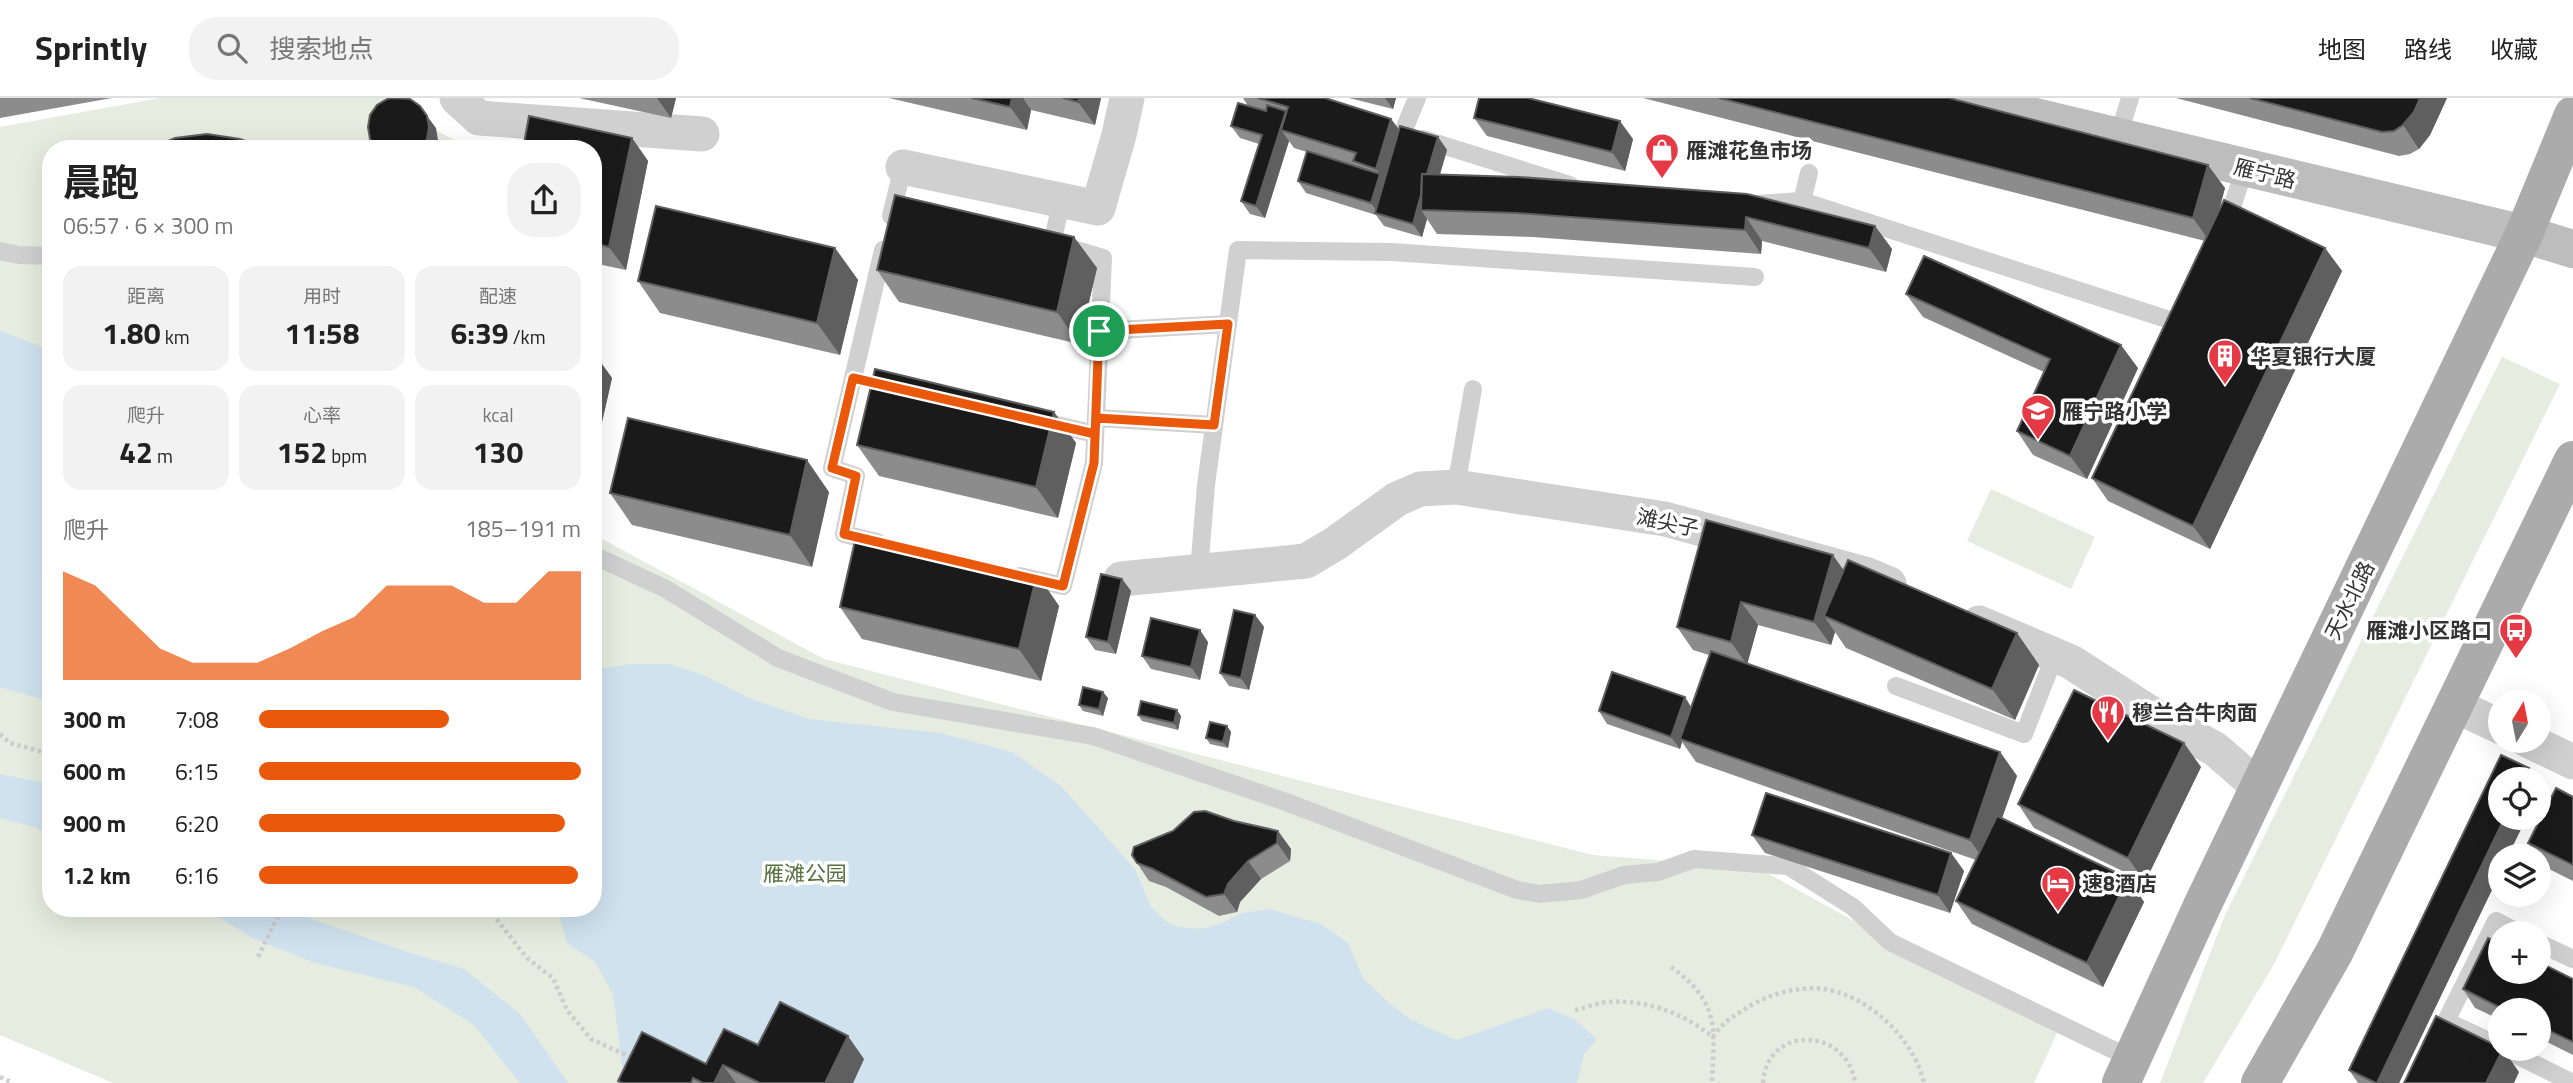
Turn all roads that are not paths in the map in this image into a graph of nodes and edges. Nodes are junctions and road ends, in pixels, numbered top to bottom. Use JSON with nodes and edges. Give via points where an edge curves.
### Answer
{"nodes":[{"id":1,"x":457,"y":98,"type":"edge"},
{"id":2,"x":1127,"y":98,"type":"edge"},
{"id":3,"x":1417,"y":98,"type":"edge"},
{"id":4,"x":1956,"y":98,"type":"edge"},
{"id":5,"x":2130,"y":98,"type":"edge"},
{"id":6,"x":2573,"y":115,"type":"edge"},
{"id":7,"x":702,"y":134,"type":"dead end"},
{"id":8,"x":2118,"y":137,"type":"junction"},
{"id":9,"x":902,"y":167,"type":"joint"},
{"id":10,"x":2245,"y":168,"type":"junction"},
{"id":11,"x":1808,"y":173,"type":"dead end"},
{"id":12,"x":1588,"y":188,"type":"edge"},
{"id":13,"x":1062,"y":200,"type":"junction"},
{"id":14,"x":1802,"y":201,"type":"junction"},
{"id":15,"x":1737,"y":205,"type":"edge"},
{"id":16,"x":2524,"y":234,"type":"junction"},
{"id":17,"x":2220,"y":243,"type":"edge"},
{"id":18,"x":2573,"y":249,"type":"edge"},
{"id":19,"x":0,"y":251,"type":"edge"},
{"id":20,"x":42,"y":256,"type":"edge"},
{"id":21,"x":1755,"y":277,"type":"dead end"},
{"id":22,"x":2193,"y":301,"type":"edge"},
{"id":23,"x":1228,"y":324,"type":"junction"},
{"id":24,"x":1099,"y":331,"type":"junction"},
{"id":25,"x":1473,"y":390,"type":"dead end"},
{"id":26,"x":1028,"y":418,"type":"edge"},
{"id":27,"x":1214,"y":425,"type":"junction"},
{"id":28,"x":1095,"y":426,"type":"junction"},
{"id":29,"x":2573,"y":460,"type":"edge"},
{"id":30,"x":1456,"y":486,"type":"junction"},
{"id":31,"x":896,"y":547,"type":"edge"},
{"id":32,"x":602,"y":559,"type":"edge"},
{"id":33,"x":998,"y":571,"type":"edge"},
{"id":34,"x":1199,"y":571,"type":"junction"},
{"id":35,"x":1121,"y":579,"type":"edge"},
{"id":36,"x":1916,"y":596,"type":"edge"},
{"id":37,"x":1954,"y":612,"type":"edge"},
{"id":38,"x":2055,"y":656,"type":"junction"},
{"id":39,"x":1896,"y":686,"type":"dead end"},
{"id":40,"x":2454,"y":705,"type":"junction"},
{"id":41,"x":2488,"y":721,"type":"edge"},
{"id":42,"x":2552,"y":752,"type":"edge"},
{"id":43,"x":2573,"y":762,"type":"edge"},
{"id":44,"x":2259,"y":788,"type":"junction"},
{"id":45,"x":2488,"y":937,"type":"edge"},
{"id":46,"x":2551,"y":949,"type":"edge"},
{"id":47,"x":2573,"y":959,"type":"edge"},
{"id":48,"x":2488,"y":1041,"type":"edge"},
{"id":49,"x":2528,"y":1061,"type":"edge"},
{"id":50,"x":2127,"y":1071,"type":"edge"},
{"id":51,"x":2260,"y":1083,"type":"edge"},
{"id":52,"x":2573,"y":1083,"type":"edge"}],
"edges":[{"from":1,"to":7,"type":"street","via":[[479,118]]},
{"from":2,"to":13,"type":"street","via":[[1098,208]]},
{"from":3,"to":12,"type":"lane","via":[[1396,130],[1561,184]]},
{"from":4,"to":8,"type":"main road","name":"雁宁路"},
{"from":5,"to":8,"type":"lane"},
{"from":6,"to":16,"type":"main road","name":"天水北路"},
{"from":8,"to":10,"type":"main road","name":"雁宁路"},
{"from":9,"to":13,"type":"street"},
{"from":9,"to":31,"type":"lane","via":[[860,379],[832,468],[856,476],[844,534]]},
{"from":10,"to":16,"type":"main road","name":"雁宁路"},
{"from":10,"to":17,"type":"lane"},
{"from":11,"to":14,"type":"lane"},
{"from":13,"to":24,"type":"lane","via":[[1052,243],[1103,258]]},
{"from":14,"to":15,"type":"lane"},
{"from":14,"to":22,"type":"lane","via":[[2182,324]]},
{"from":16,"to":18,"type":"main road","name":"雁宁路"},
{"from":16,"to":44,"type":"main road","name":"天水北路"},
{"from":19,"to":20,"type":"lane"},
{"from":21,"to":23,"type":"lane","via":[[1392,251],[1238,250]]},
{"from":23,"to":24,"type":"lane"},
{"from":23,"to":27,"type":"lane"},
{"from":24,"to":28,"type":"lane"},
{"from":25,"to":30,"type":"lane"},
{"from":26,"to":28,"type":"lane"},
{"from":27,"to":28,"type":"lane"},
{"from":27,"to":34,"type":"lane"},
{"from":28,"to":33,"type":"lane","via":[[1094,463],[1063,586]]},
{"from":29,"to":40,"type":"main road"},
{"from":30,"to":34,"type":"street","name":"滩尖子","via":[[1420,489],[1396,499],[1306,561]]},
{"from":30,"to":36,"type":"street","name":"滩尖子","via":[[1665,520],[1866,574]]},
{"from":32,"to":50,"type":"lane","via":[[666,589],[778,657],[893,702],[1093,736],[1286,802],[1517,890],[1540,894],[1581,891],[1623,875],[1658,872],[1694,859],[1788,866],[1853,907],[1890,942]]},
{"from":34,"to":35,"type":"street","name":"滩尖子"},
{"from":37,"to":38,"type":"street"},
{"from":38,"to":39,"type":"lane","via":[[2024,734]]},
{"from":38,"to":44,"type":"street","via":[[2215,748]]},
{"from":40,"to":41,"type":"street"},
{"from":40,"to":51,"type":"main road","via":[[2335,951]]},
{"from":42,"to":43,"type":"street"},
{"from":44,"to":50,"type":"main road","name":"天水北路"},
{"from":45,"to":48,"type":"lane","via":[[2446,1021]]},
{"from":46,"to":47,"type":"lane"},
{"from":49,"to":52,"type":"lane"}]}
